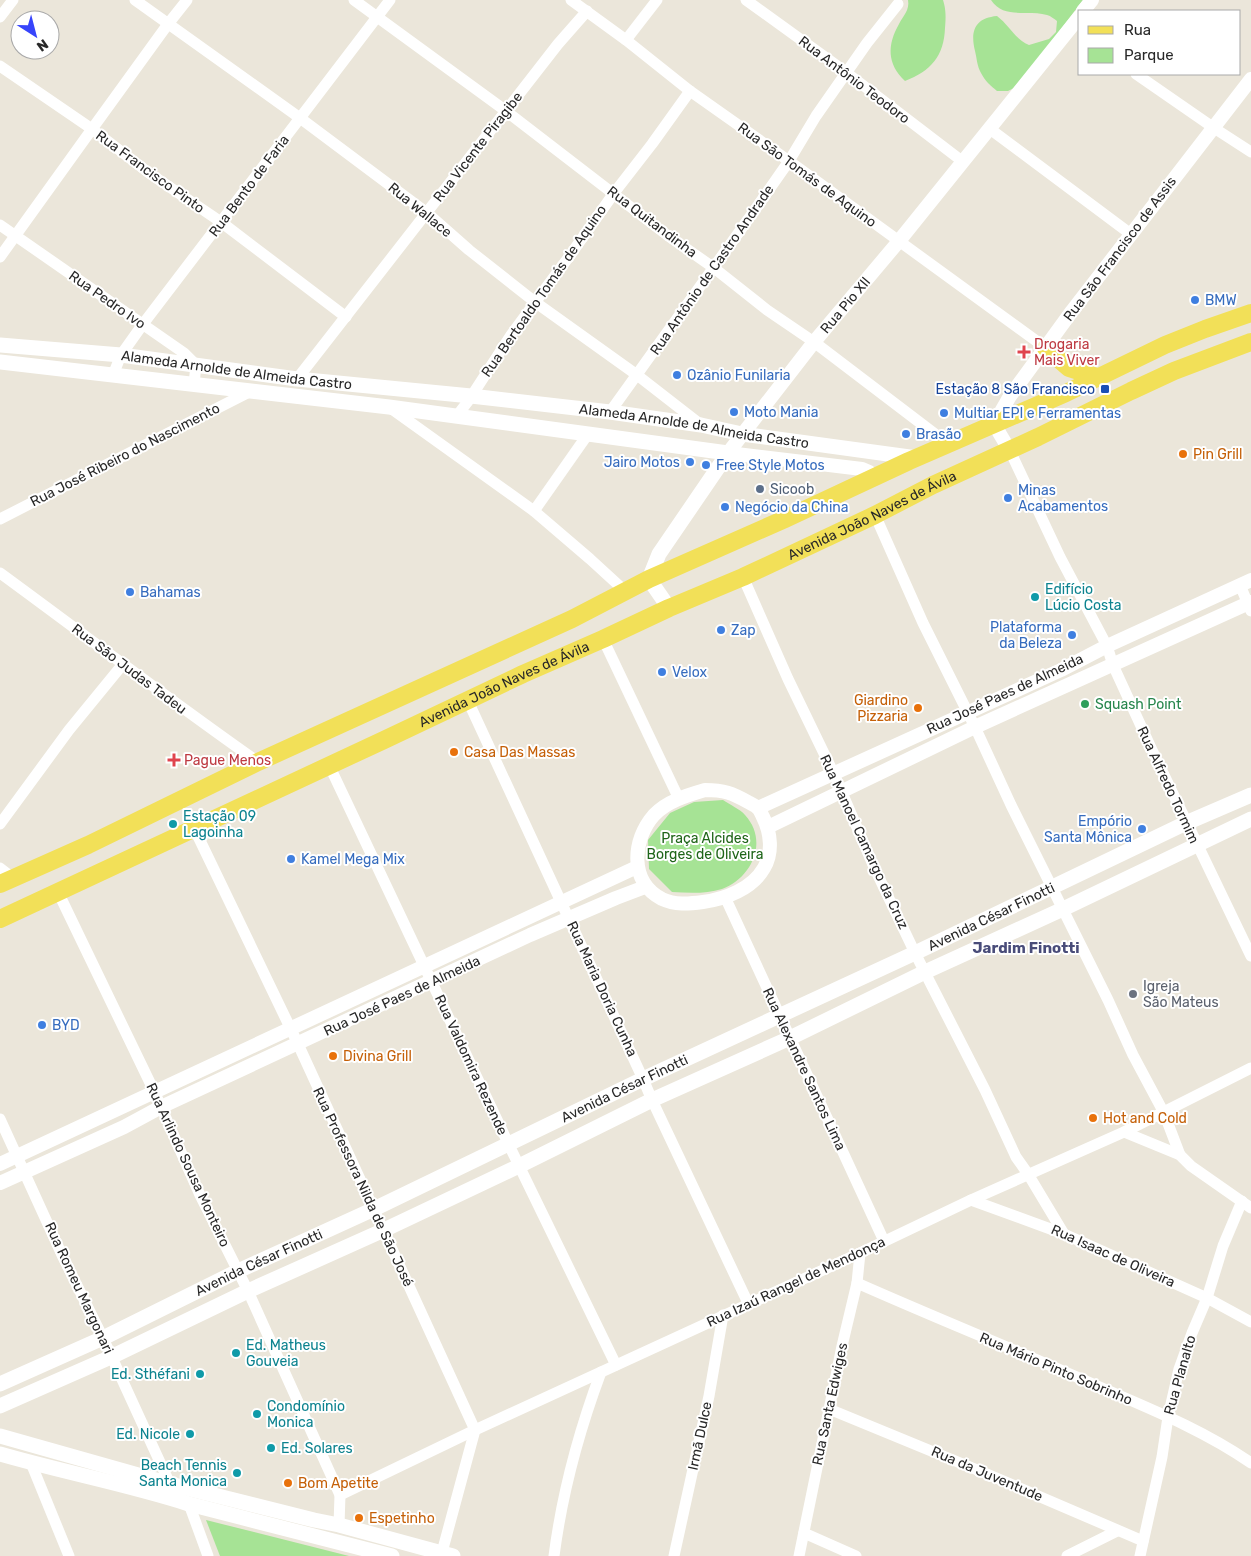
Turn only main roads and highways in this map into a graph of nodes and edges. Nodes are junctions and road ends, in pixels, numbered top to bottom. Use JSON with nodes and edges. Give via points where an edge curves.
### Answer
{"nodes":[{"id":1,"x":1251,"y":313,"type":"edge"},
{"id":2,"x":1251,"y":342,"type":"edge"},
{"id":3,"x":0,"y":345,"type":"edge"},
{"id":4,"x":1046,"y":348,"type":"road end"},
{"id":5,"x":0,"y":362,"type":"edge"},
{"id":6,"x":1096,"y":377,"type":"junction"},
{"id":7,"x":728,"y":453,"type":"joint"},
{"id":8,"x":917,"y":458,"type":"junction"},
{"id":9,"x":649,"y":579,"type":"junction"},
{"id":10,"x":668,"y":608,"type":"junction"},
{"id":11,"x":1251,"y":795,"type":"edge"},
{"id":12,"x":1251,"y":819,"type":"edge"},
{"id":13,"x":4,"y":877,"type":"edge"},
{"id":14,"x":0,"y":919,"type":"edge"},
{"id":15,"x":0,"y":1384,"type":"edge"},
{"id":16,"x":0,"y":1406,"type":"edge"},
{"id":17,"x":0,"y":1436,"type":"edge"},
{"id":18,"x":0,"y":1454,"type":"edge"},
{"id":19,"x":277,"y":1518,"type":"junction"},
{"id":20,"x":446,"y":1555,"type":"edge"},
{"id":21,"x":392,"y":1556,"type":"edge"}],
"edges":[{"from":1,"to":6,"type":"main road","via":[[1205,329]]},
{"from":2,"to":10,"type":"main road","name":"Avenida João Naves de Ávila","via":[[1174,371],[743,577]]},
{"from":3,"to":8,"type":"main road","name":"Alameda Arnolde de Almeida Castro","via":[[121,355],[297,379],[610,412]]},
{"from":4,"to":6,"type":"main road","via":[[1069,368]]},
{"from":5,"to":7,"type":"main road","name":"Alameda Arnolde de Almeida Castro","via":[[389,407]]},
{"from":6,"to":8,"type":"main road"},
{"from":7,"to":9,"type":"main road","name":"Rua Pio Xll","via":[[659,554]]},
{"from":8,"to":9,"type":"main road"},
{"from":9,"to":10,"type":"main road"},
{"from":9,"to":13,"type":"main road","via":[[572,619],[258,762],[88,845]]},
{"from":10,"to":14,"type":"main road","name":"Avenida João Naves de Ávila"},
{"from":11,"to":15,"type":"main road","name":"Avenida César Finotti"},
{"from":12,"to":16,"type":"main road","name":"Avenida César Finotti","via":[[652,1100],[384,1230]]},
{"from":17,"to":19,"type":"main road"},
{"from":18,"to":19,"type":"main road","via":[[189,1504]]},
{"from":19,"to":20,"type":"main road","via":[[339,1525]]},
{"from":19,"to":21,"type":"main road"}]}
